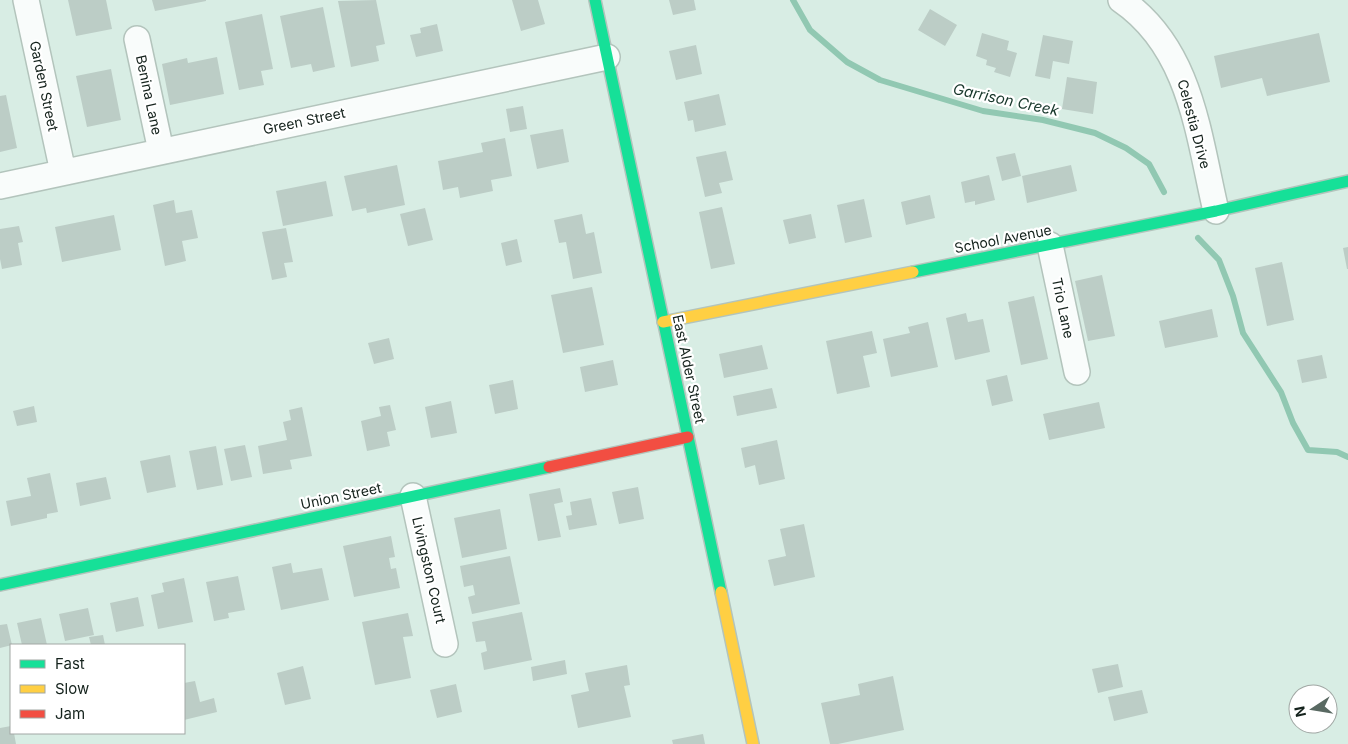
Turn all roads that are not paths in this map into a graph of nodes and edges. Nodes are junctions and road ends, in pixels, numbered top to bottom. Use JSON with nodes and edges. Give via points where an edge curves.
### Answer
{"nodes":[{"id":1,"x":26,"y":0,"type":"edge"},
{"id":2,"x":595,"y":0,"type":"edge"},
{"id":3,"x":1121,"y":0,"type":"edge"},
{"id":4,"x":137,"y":39,"type":"dead end"},
{"id":5,"x":607,"y":57,"type":"junction"},
{"id":6,"x":161,"y":151,"type":"junction"},
{"id":7,"x":63,"y":172,"type":"junction"},
{"id":8,"x":1348,"y":181,"type":"edge"},
{"id":9,"x":0,"y":186,"type":"edge"},
{"id":10,"x":1216,"y":211,"type":"junction"},
{"id":11,"x":1050,"y":244,"type":"junction"},
{"id":12,"x":663,"y":322,"type":"junction"},
{"id":13,"x":1077,"y":372,"type":"dead end"},
{"id":14,"x":688,"y":437,"type":"junction"},
{"id":15,"x":412,"y":496,"type":"junction"},
{"id":16,"x":0,"y":585,"type":"edge"},
{"id":17,"x":446,"y":644,"type":"dead end"},
{"id":18,"x":753,"y":744,"type":"edge"}],
"edges":[{"from":1,"to":7,"type":"street","name":"Garden Street"},
{"from":2,"to":5,"type":"main road","name":"East Alder Street"},
{"from":3,"to":10,"type":"street","name":"Celestia Drive","via":[[1157,32],[1172,55],[1191,106]]},
{"from":4,"to":6,"type":"street","name":"Benina Lane"},
{"from":5,"to":6,"type":"street","name":"Green Street"},
{"from":5,"to":12,"type":"main road","name":"East Alder Street"},
{"from":6,"to":7,"type":"street","name":"Green Street"},
{"from":7,"to":9,"type":"street","name":"Green Street"},
{"from":8,"to":10,"type":"main road","name":"School Avenue"},
{"from":10,"to":11,"type":"main road","name":"School Avenue"},
{"from":11,"to":12,"type":"main road","name":"School Avenue"},
{"from":11,"to":13,"type":"street","name":"Trio Lane"},
{"from":12,"to":14,"type":"main road","name":"East Alder Street"},
{"from":14,"to":15,"type":"main road","name":"Union Street"},
{"from":14,"to":18,"type":"main road","name":"East Alder Street"},
{"from":15,"to":16,"type":"main road","name":"Union Street"},
{"from":15,"to":17,"type":"street","name":"Livingston Court"}]}
